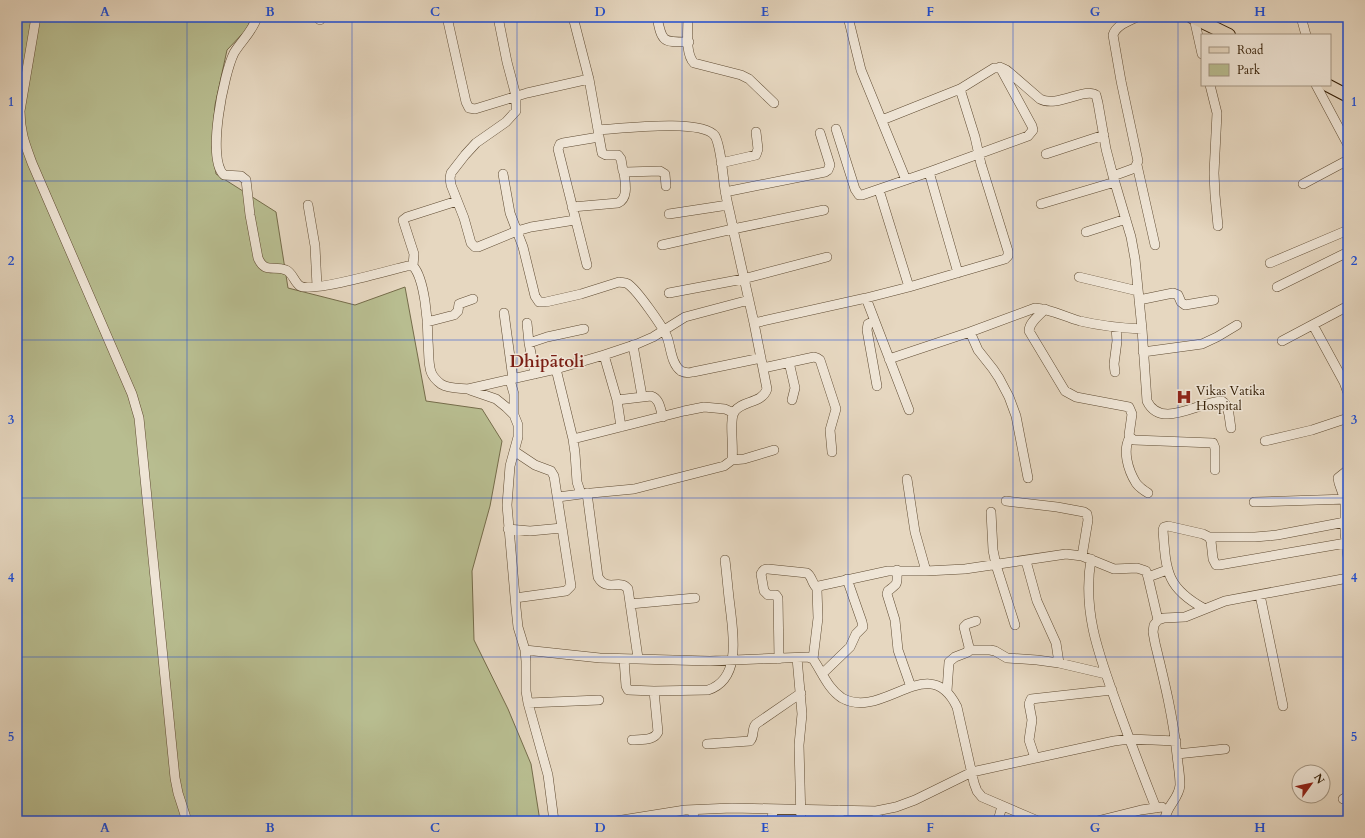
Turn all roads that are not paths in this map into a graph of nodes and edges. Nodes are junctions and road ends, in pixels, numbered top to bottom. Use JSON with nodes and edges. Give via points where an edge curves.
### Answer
{"nodes":[{"id":1,"x":36,"y":17,"type":"edge"},
{"id":2,"x":257,"y":17,"type":"edge"},
{"id":3,"x":447,"y":17,"type":"edge"},
{"id":4,"x":498,"y":17,"type":"edge"},
{"id":5,"x":573,"y":17,"type":"edge"},
{"id":6,"x":657,"y":17,"type":"edge"},
{"id":7,"x":688,"y":17,"type":"edge"},
{"id":8,"x":848,"y":17,"type":"edge"},
{"id":9,"x":1137,"y":17,"type":"edge"},
{"id":10,"x":1301,"y":17,"type":"edge"},
{"id":11,"x":1193,"y":18,"type":"edge"},
{"id":12,"x":1226,"y":34,"type":"edge"},
{"id":13,"x":1306,"y":34,"type":"edge"},
{"id":14,"x":689,"y":42,"type":"junction"},
{"id":15,"x":1201,"y":50,"type":"edge"},
{"id":16,"x":1000,"y":67,"type":"junction"},
{"id":17,"x":589,"y":78,"type":"junction"},
{"id":18,"x":1210,"y":86,"type":"edge"},
{"id":19,"x":1317,"y":86,"type":"edge"},
{"id":20,"x":1328,"y":86,"type":"edge"},
{"id":21,"x":960,"y":88,"type":"junction"},
{"id":22,"x":516,"y":96,"type":"junction"},
{"id":23,"x":1348,"y":96,"type":"edge"},
{"id":24,"x":774,"y":103,"type":"dead end"},
{"id":25,"x":882,"y":120,"type":"junction"},
{"id":26,"x":836,"y":129,"type":"dead end"},
{"id":27,"x":756,"y":132,"type":"dead end"},
{"id":28,"x":820,"y":133,"type":"dead end"},
{"id":29,"x":599,"y":134,"type":"junction"},
{"id":30,"x":1104,"y":135,"type":"junction"},
{"id":31,"x":1348,"y":145,"type":"edge"},
{"id":32,"x":979,"y":154,"type":"junction"},
{"id":33,"x":1046,"y":154,"type":"dead end"},
{"id":34,"x":1348,"y":160,"type":"edge"},
{"id":35,"x":721,"y":163,"type":"junction"},
{"id":36,"x":1137,"y":165,"type":"junction"},
{"id":37,"x":624,"y":172,"type":"junction"},
{"id":38,"x":929,"y":172,"type":"junction"},
{"id":39,"x":503,"y":174,"type":"dead end"},
{"id":40,"x":1114,"y":179,"type":"junction"},
{"id":41,"x":906,"y":180,"type":"junction"},
{"id":42,"x":1303,"y":184,"type":"dead end"},
{"id":43,"x":666,"y":186,"type":"dead end"},
{"id":44,"x":879,"y":190,"type":"junction"},
{"id":45,"x":725,"y":192,"type":"junction"},
{"id":46,"x":457,"y":202,"type":"junction"},
{"id":47,"x":1041,"y":204,"type":"dead end"},
{"id":48,"x":308,"y":205,"type":"dead end"},
{"id":49,"x":728,"y":205,"type":"junction"},
{"id":50,"x":572,"y":208,"type":"junction"},
{"id":51,"x":824,"y":210,"type":"dead end"},
{"id":52,"x":669,"y":214,"type":"dead end"},
{"id":53,"x":1126,"y":219,"type":"junction"},
{"id":54,"x":575,"y":220,"type":"junction"},
{"id":55,"x":1218,"y":226,"type":"dead end"},
{"id":56,"x":733,"y":229,"type":"junction"},
{"id":57,"x":1348,"y":230,"type":"edge"},
{"id":58,"x":517,"y":231,"type":"junction"},
{"id":59,"x":1086,"y":232,"type":"dead end"},
{"id":60,"x":662,"y":245,"type":"dead end"},
{"id":61,"x":1155,"y":245,"type":"dead end"},
{"id":62,"x":1348,"y":252,"type":"edge"},
{"id":63,"x":826,"y":258,"type":"dead end"},
{"id":64,"x":1270,"y":263,"type":"dead end"},
{"id":65,"x":587,"y":265,"type":"dead end"},
{"id":66,"x":413,"y":266,"type":"junction"},
{"id":67,"x":958,"y":273,"type":"junction"},
{"id":68,"x":744,"y":278,"type":"junction"},
{"id":69,"x":1079,"y":278,"type":"dead end"},
{"id":70,"x":317,"y":286,"type":"junction"},
{"id":71,"x":909,"y":287,"type":"junction"},
{"id":72,"x":1277,"y":287,"type":"dead end"},
{"id":73,"x":668,"y":293,"type":"dead end"},
{"id":74,"x":1139,"y":296,"type":"junction"},
{"id":75,"x":866,"y":298,"type":"junction"},
{"id":76,"x":473,"y":299,"type":"dead end"},
{"id":77,"x":749,"y":300,"type":"junction"},
{"id":78,"x":1214,"y":300,"type":"dead end"},
{"id":79,"x":1348,"y":306,"type":"edge"},
{"id":80,"x":1045,"y":309,"type":"junction"},
{"id":81,"x":504,"y":313,"type":"dead end"},
{"id":82,"x":874,"y":321,"type":"junction"},
{"id":83,"x":427,"y":322,"type":"junction"},
{"id":84,"x":528,"y":323,"type":"dead end"},
{"id":85,"x":754,"y":323,"type":"junction"},
{"id":86,"x":1312,"y":324,"type":"junction"},
{"id":87,"x":1237,"y":326,"type":"dead end"},
{"id":88,"x":1116,"y":327,"type":"junction"},
{"id":89,"x":584,"y":329,"type":"dead end"},
{"id":90,"x":1142,"y":329,"type":"junction"},
{"id":91,"x":664,"y":330,"type":"junction"},
{"id":92,"x":970,"y":332,"type":"junction"},
{"id":93,"x":1282,"y":341,"type":"dead end"},
{"id":94,"x":529,"y":343,"type":"junction"},
{"id":95,"x":633,"y":345,"type":"junction"},
{"id":96,"x":1143,"y":352,"type":"junction"},
{"id":97,"x":604,"y":355,"type":"junction"},
{"id":98,"x":760,"y":358,"type":"junction"},
{"id":99,"x":889,"y":359,"type":"junction"},
{"id":100,"x":789,"y":362,"type":"junction"},
{"id":101,"x":762,"y":368,"type":"junction"},
{"id":102,"x":556,"y":369,"type":"junction"},
{"id":103,"x":1115,"y":372,"type":"dead end"},
{"id":104,"x":535,"y":374,"type":"junction"},
{"id":105,"x":511,"y":379,"type":"junction"},
{"id":106,"x":877,"y":386,"type":"dead end"},
{"id":107,"x":468,"y":390,"type":"junction"},
{"id":108,"x":1348,"y":393,"type":"edge"},
{"id":109,"x":642,"y":396,"type":"junction"},
{"id":110,"x":617,"y":400,"type":"junction"},
{"id":111,"x":792,"y":400,"type":"dead end"},
{"id":112,"x":909,"y":410,"type":"dead end"},
{"id":113,"x":734,"y":412,"type":"junction"},
{"id":114,"x":514,"y":415,"type":"junction"},
{"id":115,"x":663,"y":417,"type":"junction"},
{"id":116,"x":1348,"y":418,"type":"edge"},
{"id":117,"x":621,"y":427,"type":"junction"},
{"id":118,"x":1231,"y":428,"type":"dead end"},
{"id":119,"x":1130,"y":437,"type":"junction"},
{"id":120,"x":573,"y":439,"type":"junction"},
{"id":121,"x":1265,"y":441,"type":"dead end"},
{"id":122,"x":774,"y":450,"type":"dead end"},
{"id":123,"x":514,"y":451,"type":"junction"},
{"id":124,"x":832,"y":452,"type":"dead end"},
{"id":125,"x":732,"y":460,"type":"junction"},
{"id":126,"x":1215,"y":470,"type":"dead end"},
{"id":127,"x":1348,"y":470,"type":"edge"},
{"id":128,"x":1028,"y":478,"type":"dead end"},
{"id":129,"x":907,"y":479,"type":"dead end"},
{"id":130,"x":1148,"y":493,"type":"dead end"},
{"id":131,"x":584,"y":494,"type":"junction"},
{"id":132,"x":558,"y":497,"type":"junction"},
{"id":133,"x":1346,"y":499,"type":"edge"},
{"id":134,"x":1006,"y":502,"type":"dead end"},
{"id":135,"x":1254,"y":502,"type":"dead end"},
{"id":136,"x":991,"y":512,"type":"dead end"},
{"id":137,"x":1345,"y":522,"type":"junction"},
{"id":138,"x":562,"y":528,"type":"junction"},
{"id":139,"x":508,"y":529,"type":"junction"},
{"id":140,"x":1209,"y":537,"type":"junction"},
{"id":141,"x":1346,"y":543,"type":"junction"},
{"id":142,"x":1086,"y":558,"type":"junction"},
{"id":143,"x":1348,"y":558,"type":"edge"},
{"id":144,"x":725,"y":560,"type":"dead end"},
{"id":145,"x":1026,"y":561,"type":"junction"},
{"id":146,"x":996,"y":565,"type":"junction"},
{"id":147,"x":897,"y":570,"type":"junction"},
{"id":148,"x":1167,"y":570,"type":"junction"},
{"id":149,"x":926,"y":571,"type":"junction"},
{"id":150,"x":1148,"y":577,"type":"junction"},
{"id":151,"x":1348,"y":578,"type":"edge"},
{"id":152,"x":847,"y":579,"type":"junction"},
{"id":153,"x":817,"y":588,"type":"junction"},
{"id":154,"x":1260,"y":595,"type":"junction"},
{"id":155,"x":515,"y":598,"type":"junction"},
{"id":156,"x":695,"y":598,"type":"dead end"},
{"id":157,"x":630,"y":604,"type":"junction"},
{"id":158,"x":1205,"y":609,"type":"junction"},
{"id":159,"x":1158,"y":620,"type":"junction"},
{"id":160,"x":976,"y":621,"type":"dead end"},
{"id":161,"x":1015,"y":625,"type":"dead end"},
{"id":162,"x":525,"y":650,"type":"junction"},
{"id":163,"x":969,"y":650,"type":"junction"},
{"id":164,"x":638,"y":658,"type":"junction"},
{"id":165,"x":797,"y":658,"type":"junction"},
{"id":166,"x":813,"y":658,"type":"junction"},
{"id":167,"x":624,"y":659,"type":"junction"},
{"id":168,"x":779,"y":659,"type":"junction"},
{"id":169,"x":732,"y":660,"type":"junction"},
{"id":170,"x":1059,"y":663,"type":"junction"},
{"id":171,"x":822,"y":674,"type":"junction"},
{"id":172,"x":1106,"y":674,"type":"junction"},
{"id":173,"x":911,"y":687,"type":"junction"},
{"id":174,"x":1112,"y":690,"type":"junction"},
{"id":175,"x":654,"y":691,"type":"junction"},
{"id":176,"x":947,"y":691,"type":"junction"},
{"id":177,"x":801,"y":693,"type":"junction"},
{"id":178,"x":599,"y":700,"type":"dead end"},
{"id":179,"x":528,"y":703,"type":"junction"},
{"id":180,"x":1283,"y":706,"type":"dead end"},
{"id":181,"x":1130,"y":739,"type":"junction"},
{"id":182,"x":632,"y":740,"type":"dead end"},
{"id":183,"x":1176,"y":741,"type":"junction"},
{"id":184,"x":707,"y":744,"type":"dead end"},
{"id":185,"x":1225,"y":749,"type":"dead end"},
{"id":186,"x":1177,"y":754,"type":"junction"},
{"id":187,"x":1035,"y":758,"type":"junction"},
{"id":188,"x":972,"y":772,"type":"junction"},
{"id":189,"x":1002,"y":806,"type":"junction"},
{"id":190,"x":1169,"y":807,"type":"junction"},
{"id":191,"x":773,"y":808,"type":"junction"},
{"id":192,"x":1156,"y":808,"type":"junction"},
{"id":193,"x":801,"y":809,"type":"junction"},
{"id":194,"x":692,"y":810,"type":"junction"},
{"id":195,"x":839,"y":810,"type":"junction"},
{"id":196,"x":876,"y":811,"type":"junction"},
{"id":197,"x":657,"y":818,"type":"edge"},
{"id":198,"x":187,"y":821,"type":"edge"},
{"id":199,"x":554,"y":821,"type":"edge"},
{"id":200,"x":616,"y":821,"type":"edge"},
{"id":201,"x":695,"y":821,"type":"edge"},
{"id":202,"x":772,"y":821,"type":"edge"},
{"id":203,"x":801,"y":821,"type":"edge"},
{"id":204,"x":839,"y":821,"type":"edge"},
{"id":205,"x":879,"y":821,"type":"edge"},
{"id":206,"x":998,"y":821,"type":"edge"},
{"id":207,"x":1038,"y":821,"type":"edge"},
{"id":208,"x":1097,"y":821,"type":"edge"},
{"id":209,"x":1165,"y":821,"type":"edge"}],
"edges":[{"from":1,"to":198,"type":"street","via":[[20,111],[20,127],[140,418],[175,778]]},
{"from":2,"to":70,"type":"street","via":[[234,52],[227,70],[218,126],[219,168],[224,174],[241,176],[246,180],[260,263],[267,268],[287,271],[300,286]]},
{"from":3,"to":22,"type":"street","via":[[467,106],[475,109]]},
{"from":4,"to":22,"type":"street"},
{"from":5,"to":17,"type":"street"},
{"from":6,"to":14,"type":"street","via":[[660,33],[665,40]]},
{"from":7,"to":14,"type":"street"},
{"from":8,"to":25,"type":"street","via":[[861,70]]},
{"from":9,"to":36,"type":"street","via":[[1118,27],[1113,35]]},
{"from":10,"to":13,"type":"street"},
{"from":11,"to":12,"type":"main road"},
{"from":11,"to":15,"type":"street"},
{"from":14,"to":24,"type":"street","via":[[689,54],[694,63],[745,77]]},
{"from":16,"to":21,"type":"street"},
{"from":16,"to":30,"type":"street","via":[[1045,102],[1094,93],[1098,98]]},
{"from":16,"to":32,"type":"street","via":[[1033,130],[1028,136]]},
{"from":17,"to":22,"type":"street"},
{"from":17,"to":29,"type":"street"},
{"from":18,"to":55,"type":"street","via":[[1217,113],[1214,173]]},
{"from":19,"to":31,"type":"street"},
{"from":20,"to":23,"type":"main road"},
{"from":21,"to":25,"type":"street"},
{"from":21,"to":32,"type":"street"},
{"from":22,"to":46,"type":"street","via":[[516,111],[512,116],[476,144],[451,173],[451,185]]},
{"from":25,"to":41,"type":"street"},
{"from":26,"to":44,"type":"street","via":[[856,192],[862,195]]},
{"from":27,"to":35,"type":"street","via":[[756,155]]},
{"from":28,"to":45,"type":"street","via":[[830,165],[825,172]]},
{"from":29,"to":35,"type":"street","via":[[663,125],[707,130],[716,137]]},
{"from":29,"to":37,"type":"street","via":[[602,153],[618,155]]},
{"from":29,"to":50,"type":"street","via":[[558,146]]},
{"from":30,"to":33,"type":"street"},
{"from":30,"to":40,"type":"street"},
{"from":32,"to":38,"type":"street"},
{"from":32,"to":67,"type":"street","via":[[1008,256],[1001,261]]},
{"from":34,"to":42,"type":"street"},
{"from":35,"to":45,"type":"street"},
{"from":36,"to":40,"type":"street"},
{"from":36,"to":61,"type":"street"},
{"from":37,"to":43,"type":"street","via":[[664,172]]},
{"from":37,"to":50,"type":"street","via":[[625,195],[622,201]]},
{"from":38,"to":41,"type":"street"},
{"from":38,"to":67,"type":"street"},
{"from":39,"to":58,"type":"street","via":[[510,213]]},
{"from":40,"to":47,"type":"street"},
{"from":40,"to":53,"type":"street"},
{"from":41,"to":44,"type":"street"},
{"from":44,"to":71,"type":"street"},
{"from":45,"to":49,"type":"street"},
{"from":46,"to":58,"type":"street","via":[[471,243],[475,247]]},
{"from":46,"to":66,"type":"street","via":[[403,220],[414,254]]},
{"from":48,"to":70,"type":"street","via":[[315,246]]},
{"from":49,"to":52,"type":"street"},
{"from":49,"to":56,"type":"street"},
{"from":50,"to":54,"type":"street"},
{"from":51,"to":56,"type":"street"},
{"from":53,"to":59,"type":"street"},
{"from":53,"to":74,"type":"street","via":[[1135,259]]},
{"from":54,"to":58,"type":"street"},
{"from":54,"to":65,"type":"street"},
{"from":56,"to":60,"type":"street"},
{"from":56,"to":68,"type":"street"},
{"from":57,"to":64,"type":"street"},
{"from":58,"to":91,"type":"street","via":[[535,296],[539,302],[581,294],[619,282],[625,283],[634,290]]},
{"from":62,"to":72,"type":"street"},
{"from":63,"to":68,"type":"street"},
{"from":66,"to":70,"type":"street"},
{"from":66,"to":83,"type":"street","via":[[420,278]]},
{"from":67,"to":71,"type":"street"},
{"from":68,"to":73,"type":"street"},
{"from":68,"to":77,"type":"street"},
{"from":69,"to":74,"type":"street"},
{"from":71,"to":75,"type":"street"},
{"from":74,"to":78,"type":"street","via":[[1173,293],[1178,295],[1185,305]]},
{"from":74,"to":90,"type":"street"},
{"from":75,"to":82,"type":"street"},
{"from":75,"to":85,"type":"street"},
{"from":76,"to":83,"type":"street","via":[[459,304],[454,315]]},
{"from":77,"to":85,"type":"street"},
{"from":77,"to":91,"type":"street","via":[[685,317]]},
{"from":79,"to":86,"type":"street"},
{"from":80,"to":88,"type":"street","via":[[1079,321]]},
{"from":80,"to":92,"type":"street","via":[[1025,311]]},
{"from":80,"to":119,"type":"street","via":[[1031,323],[1029,330],[1060,384],[1065,391],[1076,397],[1129,407],[1132,414]]},
{"from":81,"to":105,"type":"street"},
{"from":82,"to":99,"type":"street"},
{"from":82,"to":106,"type":"street","via":[[868,324],[867,330]]},
{"from":83,"to":107,"type":"street","via":[[431,372],[442,384]]},
{"from":84,"to":94,"type":"street"},
{"from":85,"to":98,"type":"street"},
{"from":86,"to":93,"type":"street"},
{"from":86,"to":108,"type":"street"},
{"from":87,"to":96,"type":"street","via":[[1202,344]]},
{"from":88,"to":90,"type":"street"},
{"from":88,"to":103,"type":"street"},
{"from":89,"to":94,"type":"street"},
{"from":90,"to":96,"type":"street"},
{"from":91,"to":95,"type":"street"},
{"from":91,"to":98,"type":"street","via":[[676,365],[687,373]]},
{"from":92,"to":99,"type":"street"},
{"from":92,"to":128,"type":"street","via":[[978,350],[999,378],[1016,416]]},
{"from":94,"to":104,"type":"street"},
{"from":95,"to":97,"type":"street"},
{"from":95,"to":109,"type":"street"},
{"from":96,"to":118,"type":"street","via":[[1145,391],[1150,407],[1157,413],[1167,414],[1222,401],[1227,407]]},
{"from":97,"to":102,"type":"street"},
{"from":97,"to":110,"type":"street"},
{"from":98,"to":101,"type":"street"},
{"from":99,"to":112,"type":"street"},
{"from":100,"to":101,"type":"street"},
{"from":100,"to":111,"type":"street","via":[[794,388]]},
{"from":100,"to":124,"type":"street","via":[[814,357],[820,360],[836,409],[830,430]]},
{"from":101,"to":113,"type":"street","via":[[767,384],[766,394]]},
{"from":102,"to":104,"type":"street"},
{"from":102,"to":120,"type":"street"},
{"from":104,"to":105,"type":"street"},
{"from":105,"to":107,"type":"street"},
{"from":105,"to":114,"type":"street"},
{"from":107,"to":114,"type":"street","via":[[496,399]]},
{"from":109,"to":110,"type":"street"},
{"from":109,"to":115,"type":"street","via":[[655,397]]},
{"from":110,"to":117,"type":"street"},
{"from":113,"to":115,"type":"street","via":[[704,408]]},
{"from":113,"to":125,"type":"street"},
{"from":114,"to":123,"type":"street","via":[[518,425]]},
{"from":115,"to":117,"type":"street"},
{"from":116,"to":121,"type":"street"},
{"from":117,"to":120,"type":"street"},
{"from":119,"to":126,"type":"street","via":[[1134,440],[1213,443]]},
{"from":119,"to":130,"type":"street","via":[[1126,443],[1130,468],[1136,483]]},
{"from":120,"to":131,"type":"street","via":[[577,482]]},
{"from":122,"to":125,"type":"street"},
{"from":123,"to":132,"type":"street","via":[[535,465],[552,472]]},
{"from":123,"to":139,"type":"street","via":[[508,484]]},
{"from":125,"to":131,"type":"street","via":[[724,466],[634,489]]},
{"from":127,"to":133,"type":"street","via":[[1338,478]]},
{"from":129,"to":149,"type":"street","via":[[915,532]]},
{"from":131,"to":132,"type":"street"},
{"from":131,"to":157,"type":"street","via":[[598,577],[607,586],[626,586]]},
{"from":132,"to":138,"type":"street"},
{"from":133,"to":135,"type":"street"},
{"from":133,"to":137,"type":"street"},
{"from":134,"to":142,"type":"street","via":[[1058,507],[1087,514]]},
{"from":136,"to":146,"type":"street"},
{"from":137,"to":140,"type":"street","via":[[1270,536]]},
{"from":137,"to":141,"type":"street"},
{"from":138,"to":139,"type":"street","via":[[530,531]]},
{"from":138,"to":155,"type":"street","via":[[571,586],[569,589],[566,592]]},
{"from":139,"to":155,"type":"street"},
{"from":140,"to":141,"type":"street","via":[[1213,559],[1219,566]]},
{"from":140,"to":148,"type":"street","via":[[1164,527]]},
{"from":141,"to":143,"type":"street"},
{"from":142,"to":145,"type":"street","via":[[1066,554]]},
{"from":142,"to":150,"type":"street","via":[[1114,569],[1142,569]]},
{"from":142,"to":172,"type":"street","via":[[1092,622],[1096,645]]},
{"from":144,"to":169,"type":"street","via":[[734,641]]},
{"from":145,"to":146,"type":"street"},
{"from":145,"to":170,"type":"street","via":[[1037,601],[1056,643]]},
{"from":146,"to":149,"type":"street"},
{"from":146,"to":161,"type":"street"},
{"from":147,"to":149,"type":"street"},
{"from":147,"to":152,"type":"street"},
{"from":147,"to":173,"type":"street","via":[[897,583],[887,594],[895,620],[898,650]]},
{"from":148,"to":150,"type":"street"},
{"from":148,"to":158,"type":"street","via":[[1176,588]]},
{"from":150,"to":159,"type":"street"},
{"from":151,"to":154,"type":"street"},
{"from":152,"to":153,"type":"street","via":[[821,584]]},
{"from":152,"to":171,"type":"street","via":[[863,627],[856,634],[850,647]]},
{"from":153,"to":166,"type":"street","via":[[818,618]]},
{"from":153,"to":168,"type":"street","via":[[807,573],[768,569],[762,572],[764,592],[778,598]]},
{"from":154,"to":158,"type":"street","via":[[1224,601]]},
{"from":154,"to":180,"type":"street"},
{"from":155,"to":162,"type":"street","via":[[518,627]]},
{"from":156,"to":157,"type":"street"},
{"from":157,"to":164,"type":"street"},
{"from":158,"to":159,"type":"street","via":[[1184,617]]},
{"from":159,"to":183,"type":"street","via":[[1153,632]]},
{"from":160,"to":163,"type":"street","via":[[964,627]]},
{"from":162,"to":167,"type":"street"},
{"from":162,"to":179,"type":"street"},
{"from":163,"to":170,"type":"street","via":[[990,650],[1006,658]]},
{"from":163,"to":176,"type":"street","via":[[949,662]]},
{"from":164,"to":167,"type":"street"},
{"from":164,"to":169,"type":"street"},
{"from":165,"to":166,"type":"street"},
{"from":165,"to":168,"type":"street"},
{"from":165,"to":177,"type":"street"},
{"from":166,"to":171,"type":"street"},
{"from":167,"to":175,"type":"street","via":[[628,690]]},
{"from":168,"to":169,"type":"street"},
{"from":169,"to":175,"type":"street","via":[[722,683],[714,688]]},
{"from":170,"to":172,"type":"street"},
{"from":171,"to":173,"type":"street","via":[[829,686],[841,697],[854,703],[867,703]]},
{"from":172,"to":174,"type":"street"},
{"from":173,"to":176,"type":"street","via":[[932,683]]},
{"from":174,"to":181,"type":"street"},
{"from":174,"to":187,"type":"street","via":[[1031,699],[1028,704],[1032,720],[1030,740]]},
{"from":175,"to":182,"type":"street","via":[[658,732],[652,738]]},
{"from":176,"to":188,"type":"street","via":[[957,707]]},
{"from":177,"to":184,"type":"street","via":[[756,724],[752,729],[753,737],[750,741]]},
{"from":177,"to":193,"type":"street"},
{"from":178,"to":179,"type":"street"},
{"from":179,"to":199,"type":"street","via":[[548,775]]},
{"from":181,"to":183,"type":"street"},
{"from":181,"to":187,"type":"street"},
{"from":181,"to":192,"type":"street"},
{"from":183,"to":186,"type":"street"},
{"from":185,"to":186,"type":"street"},
{"from":186,"to":190,"type":"street","via":[[1180,786],[1178,795]]},
{"from":187,"to":188,"type":"street"},
{"from":188,"to":189,"type":"street","via":[[977,791],[982,797]]},
{"from":188,"to":196,"type":"street","via":[[915,800]]},
{"from":189,"to":206,"type":"street"},
{"from":189,"to":207,"type":"street"},
{"from":190,"to":192,"type":"street"},
{"from":190,"to":209,"type":"street"},
{"from":191,"to":193,"type":"street"},
{"from":191,"to":194,"type":"street"},
{"from":191,"to":202,"type":"street"},
{"from":192,"to":208,"type":"street"},
{"from":193,"to":195,"type":"street"},
{"from":193,"to":203,"type":"street"},
{"from":194,"to":197,"type":"street"},
{"from":194,"to":201,"type":"street"},
{"from":195,"to":196,"type":"street"},
{"from":195,"to":204,"type":"street"},
{"from":196,"to":205,"type":"street"},
{"from":197,"to":200,"type":"street"}]}
